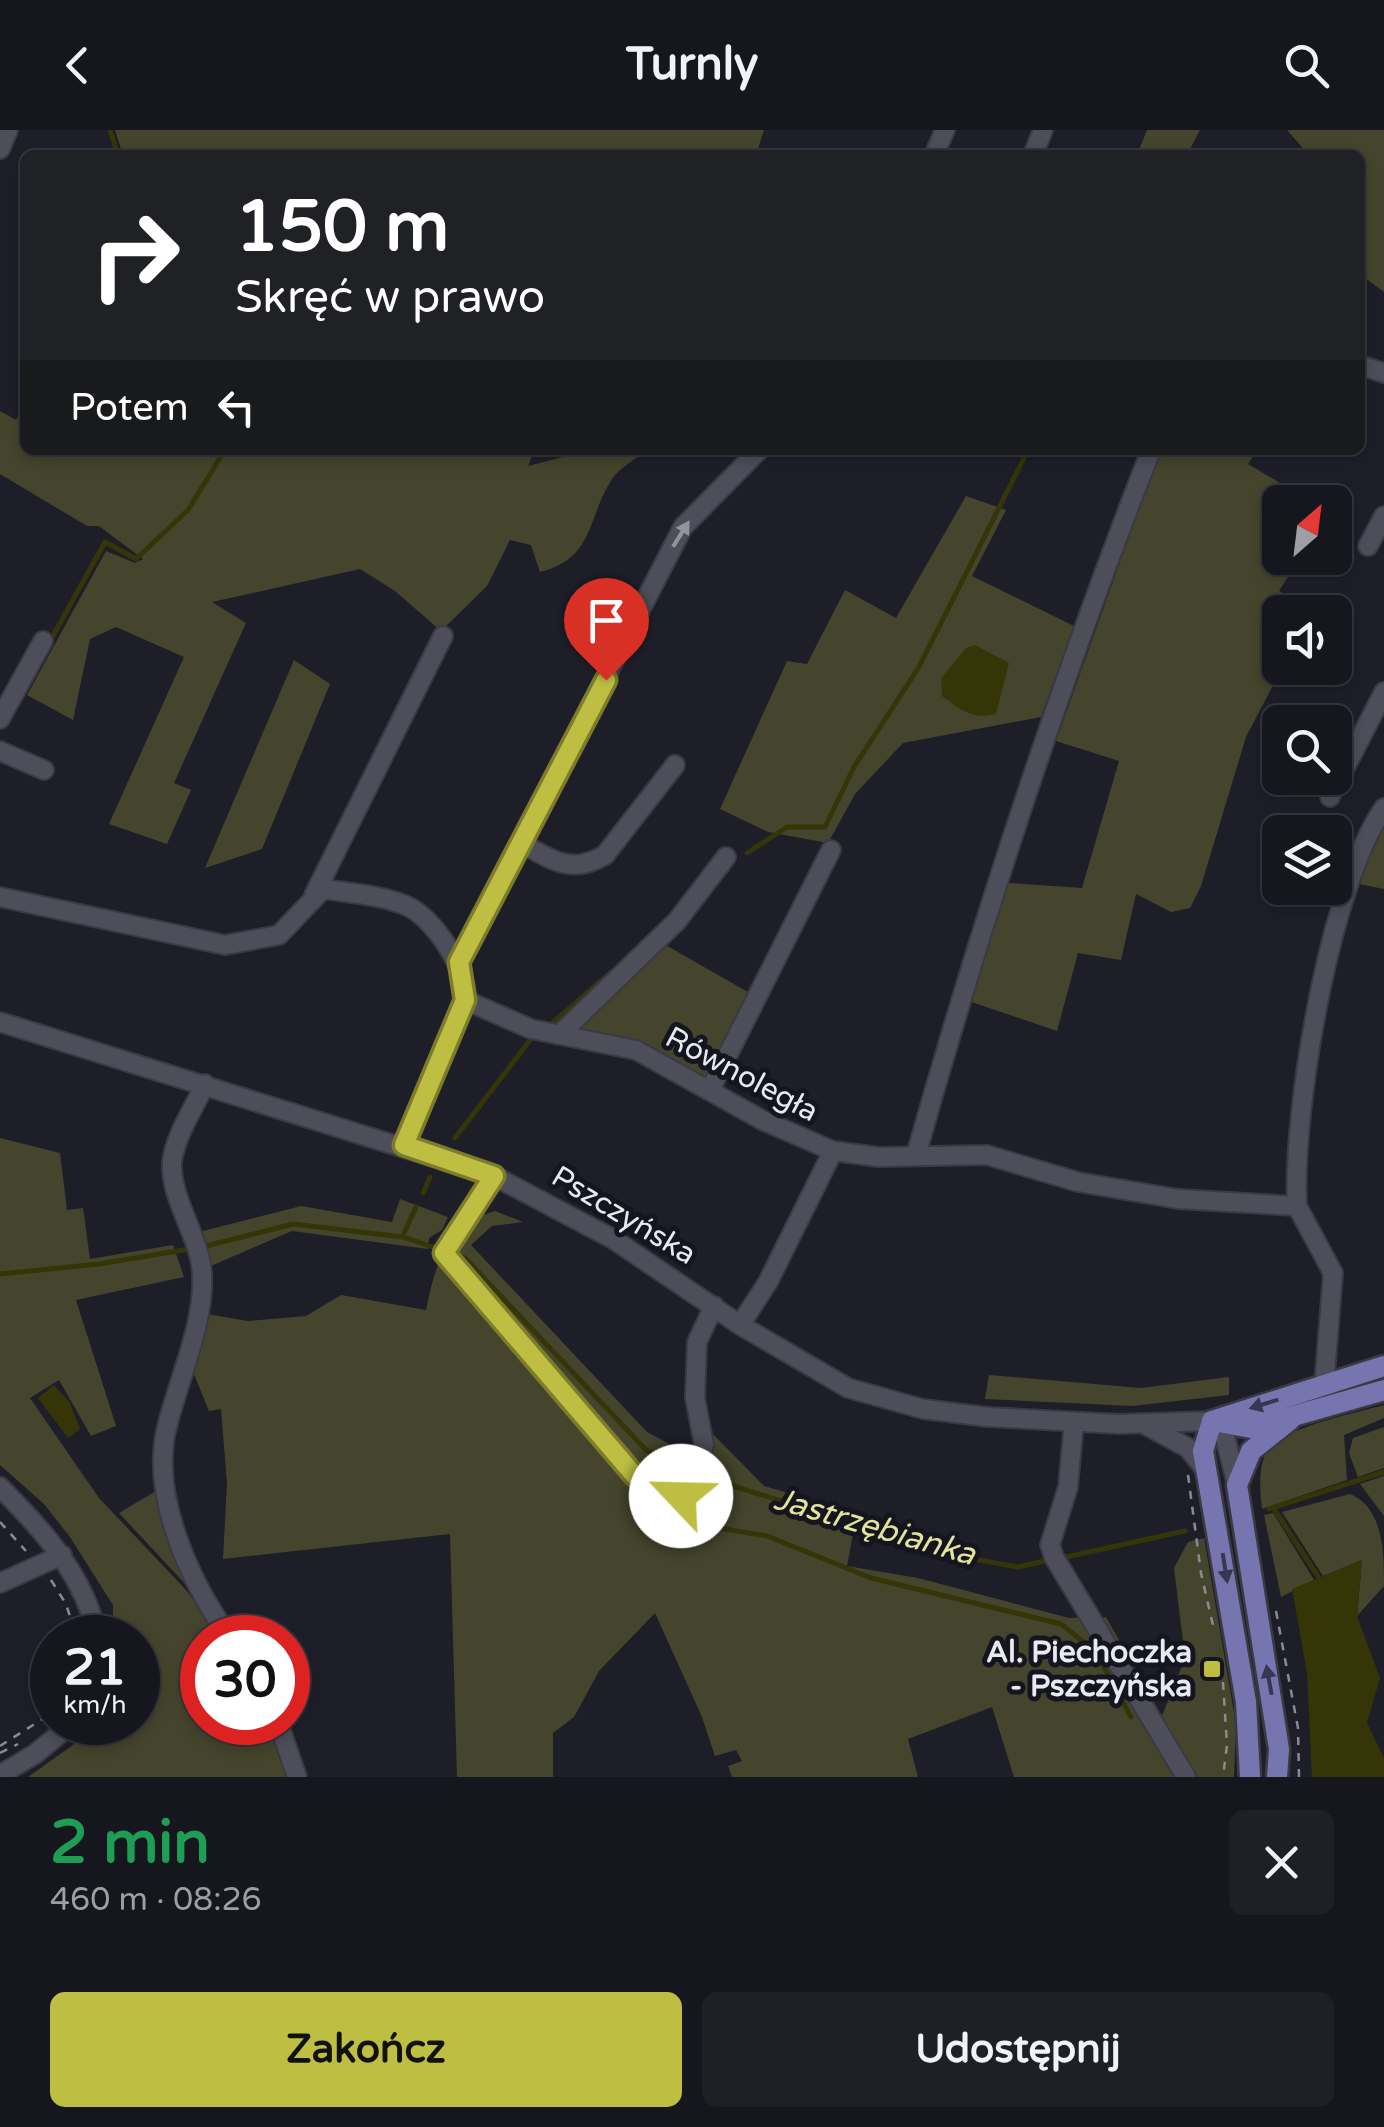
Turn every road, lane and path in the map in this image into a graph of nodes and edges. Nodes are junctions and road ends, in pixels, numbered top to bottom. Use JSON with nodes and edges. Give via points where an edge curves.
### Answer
{"nodes":[{"id":1,"x":8,"y":130,"type":"edge"},
{"id":2,"x":0,"y":149,"type":"edge"},
{"id":3,"x":754,"y":455,"type":"edge"},
{"id":4,"x":1148,"y":455,"type":"edge"},
{"id":5,"x":1384,"y":516,"type":"edge"},
{"id":6,"x":1368,"y":546,"type":"dead end"},
{"id":7,"x":443,"y":636,"type":"dead end"},
{"id":8,"x":44,"y":641,"type":"dead end"},
{"id":9,"x":1384,"y":692,"type":"edge"},
{"id":10,"x":0,"y":719,"type":"edge"},
{"id":11,"x":0,"y":751,"type":"edge"},
{"id":12,"x":675,"y":765,"type":"dead end"},
{"id":13,"x":44,"y":770,"type":"dead end"},
{"id":14,"x":1330,"y":797,"type":"dead end"},
{"id":15,"x":1384,"y":808,"type":"edge"},
{"id":16,"x":521,"y":843,"type":"junction"},
{"id":17,"x":830,"y":850,"type":"dead end"},
{"id":18,"x":726,"y":857,"type":"dead end"},
{"id":19,"x":313,"y":897,"type":"junction"},
{"id":20,"x":0,"y":898,"type":"edge"},
{"id":21,"x":459,"y":962,"type":"junction"},
{"id":22,"x":465,"y":1000,"type":"junction"},
{"id":23,"x":0,"y":1022,"type":"edge"},
{"id":24,"x":560,"y":1035,"type":"junction"},
{"id":25,"x":205,"y":1084,"type":"junction"},
{"id":26,"x":710,"y":1090,"type":"junction"},
{"id":27,"x":404,"y":1145,"type":"junction"},
{"id":28,"x":833,"y":1151,"type":"junction"},
{"id":29,"x":916,"y":1155,"type":"junction"},
{"id":30,"x":494,"y":1176,"type":"junction"},
{"id":31,"x":1297,"y":1206,"type":"junction"},
{"id":32,"x":714,"y":1306,"type":"junction"},
{"id":33,"x":740,"y":1325,"type":"junction"},
{"id":34,"x":1384,"y":1366,"type":"edge"},
{"id":35,"x":1328,"y":1384,"type":"junction"},
{"id":36,"x":1384,"y":1390,"type":"edge"},
{"id":37,"x":1290,"y":1420,"type":"junction"},
{"id":38,"x":1212,"y":1421,"type":"junction"},
{"id":39,"x":1074,"y":1422,"type":"junction"},
{"id":40,"x":1141,"y":1422,"type":"junction"},
{"id":41,"x":1208,"y":1472,"type":"junction"},
{"id":42,"x":1237,"y":1485,"type":"junction"},
{"id":43,"x":0,"y":1487,"type":"edge"},
{"id":44,"x":62,"y":1555,"type":"junction"},
{"id":45,"x":0,"y":1583,"type":"edge"},
{"id":46,"x":90,"y":1615,"type":"edge"},
{"id":47,"x":215,"y":1615,"type":"edge"},
{"id":48,"x":30,"y":1727,"type":"edge"},
{"id":49,"x":46,"y":1745,"type":"edge"},
{"id":50,"x":286,"y":1745,"type":"edge"},
{"id":51,"x":0,"y":1746,"type":"edge"},
{"id":52,"x":0,"y":1775,"type":"edge"},
{"id":53,"x":296,"y":1777,"type":"edge"},
{"id":54,"x":1186,"y":1777,"type":"edge"},
{"id":55,"x":1250,"y":1777,"type":"edge"},
{"id":56,"x":1277,"y":1777,"type":"edge"}],
"edges":[{"from":1,"to":2,"type":"street"},
{"from":16,"to":3,"type":"street","one_way":true,"via":[[683,527]]},
{"from":4,"to":29,"type":"street","via":[[1072,660]]},
{"from":5,"to":6,"type":"street"},
{"from":7,"to":19,"type":"street"},
{"from":8,"to":10,"type":"street"},
{"from":9,"to":14,"type":"street"},
{"from":11,"to":13,"type":"street"},
{"from":12,"to":16,"type":"street","via":[[594,862],[571,867]]},
{"from":15,"to":31,"type":"street","via":[[1341,905],[1298,1125]]},
{"from":16,"to":21,"type":"street"},
{"from":17,"to":26,"type":"street"},
{"from":18,"to":24,"type":"street","via":[[677,921]]},
{"from":19,"to":20,"type":"street","via":[[279,935],[224,945]]},
{"from":19,"to":21,"type":"street","via":[[322,889],[403,904],[417,911]]},
{"from":21,"to":22,"type":"street"},
{"from":22,"to":24,"type":"street","name":"Równoległa"},
{"from":22,"to":27,"type":"street"},
{"from":23,"to":25,"type":"street","name":"Pszczyńska"},
{"from":24,"to":26,"type":"street","name":"Równoległa","via":[[636,1050]]},
{"from":25,"to":27,"type":"street","name":"Pszczyńska"},
{"from":25,"to":47,"type":"street","via":[[172,1166],[202,1282],[164,1442],[182,1555]]},
{"from":26,"to":28,"type":"street","name":"Równoległa"},
{"from":27,"to":30,"type":"street","name":"Pszczyńska"},
{"from":28,"to":29,"type":"street","name":"Równoległa"},
{"from":28,"to":33,"type":"street"},
{"from":29,"to":31,"type":"street","name":"Równoległa","via":[[987,1154],[1078,1182],[1178,1199]]},
{"from":30,"to":32,"type":"street","name":"Pszczyńska","via":[[598,1230]]},
{"from":30,"to":32,"type":"street","via":[[447,1248],[635,1476],[681,1496],[704,1445],[695,1398],[697,1342]]},
{"from":31,"to":35,"type":"street","via":[[1333,1273]]},
{"from":32,"to":33,"type":"street","name":"Pszczyńska"},
{"from":33,"to":39,"type":"street","name":"Pszczyńska","via":[[818,1374],[879,1398],[988,1417]]},
{"from":34,"to":35,"type":"main road","name":"Pszczyńska"},
{"from":35,"to":38,"type":"main road","name":"Pszczyńska","one_way":true},
{"from":36,"to":37,"type":"main road","name":"Pszczyńska"},
{"from":37,"to":38,"type":"main road","name":"Pszczyńska","via":[[1251,1428]]},
{"from":37,"to":42,"type":"main road","via":[[1250,1450]]},
{"from":38,"to":40,"type":"street","name":"Pszczyńska"},
{"from":38,"to":41,"type":"main road","via":[[1203,1451]]},
{"from":38,"to":42,"type":"street","via":[[1224,1433]]},
{"from":39,"to":40,"type":"street","name":"Pszczyńska"},
{"from":39,"to":54,"type":"street","via":[[1052,1553]]},
{"from":40,"to":41,"type":"street","via":[[1188,1448]]},
{"from":41,"to":55,"type":"main road","one_way":true,"via":[[1246,1702]]},
{"from":56,"to":42,"type":"main road","one_way":true,"via":[[1275,1718]]},
{"from":43,"to":44,"type":"street"},
{"from":44,"to":45,"type":"street"},
{"from":44,"to":46,"type":"street"},
{"from":48,"to":51,"type":"path"},
{"from":49,"to":52,"type":"street"},
{"from":50,"to":53,"type":"street"}]}
